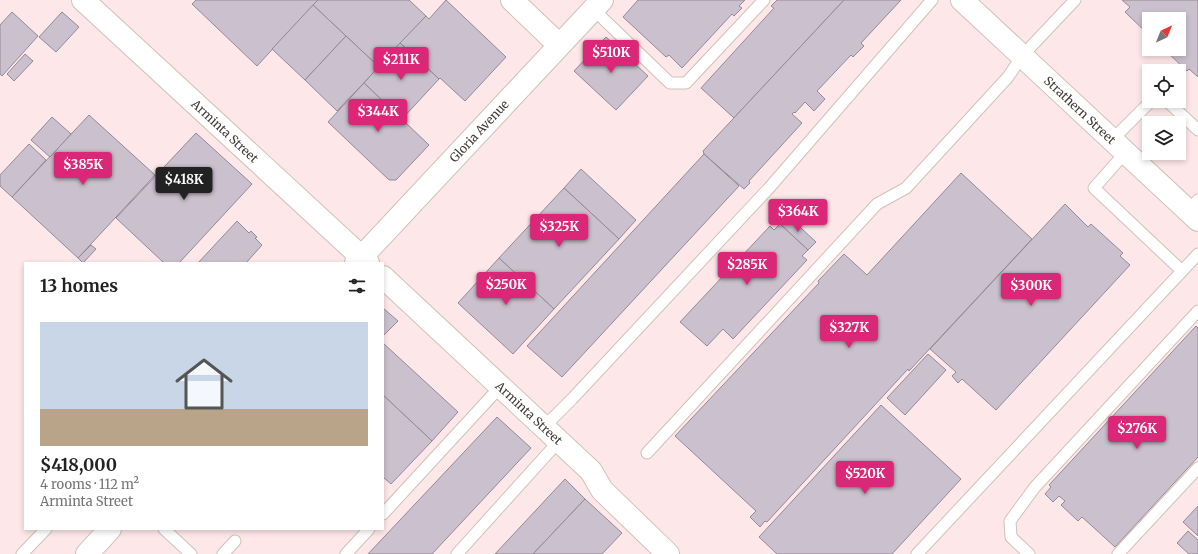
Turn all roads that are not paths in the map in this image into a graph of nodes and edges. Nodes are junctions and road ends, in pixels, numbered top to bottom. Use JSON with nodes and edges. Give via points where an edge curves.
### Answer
{"nodes":[{"id":1,"x":83,"y":0,"type":"edge"},
{"id":2,"x":512,"y":0,"type":"edge"},
{"id":3,"x":764,"y":0,"type":"edge"},
{"id":4,"x":932,"y":0,"type":"edge"},
{"id":5,"x":962,"y":0,"type":"edge"},
{"id":6,"x":1075,"y":0,"type":"edge"},
{"id":7,"x":597,"y":5,"type":"edge"},
{"id":8,"x":560,"y":45,"type":"junction"},
{"id":9,"x":1022,"y":56,"type":"junction"},
{"id":10,"x":1146,"y":108,"type":"edge"},
{"id":11,"x":1174,"y":108,"type":"edge"},
{"id":12,"x":1198,"y":130,"type":"edge"},
{"id":13,"x":1118,"y":146,"type":"junction"},
{"id":14,"x":1195,"y":210,"type":"edge"},
{"id":15,"x":1198,"y":254,"type":"edge"},
{"id":16,"x":362,"y":261,"type":"edge"},
{"id":17,"x":1182,"y":270,"type":"junction"},
{"id":18,"x":384,"y":278,"type":"edge"},
{"id":19,"x":1198,"y":311,"type":"edge"},
{"id":20,"x":500,"y":387,"type":"junction"},
{"id":21,"x":552,"y":434,"type":"junction"},
{"id":22,"x":647,"y":453,"type":"dead end"},
{"id":23,"x":1198,"y":468,"type":"edge"},
{"id":24,"x":384,"y":513,"type":"edge"},
{"id":25,"x":45,"y":530,"type":"edge"},
{"id":26,"x":109,"y":530,"type":"edge"},
{"id":27,"x":165,"y":530,"type":"edge"},
{"id":28,"x":368,"y":530,"type":"edge"},
{"id":29,"x":235,"y":541,"type":"dead end"},
{"id":30,"x":22,"y":554,"type":"edge"},
{"id":31,"x":87,"y":554,"type":"edge"},
{"id":32,"x":191,"y":554,"type":"edge"},
{"id":33,"x":223,"y":554,"type":"edge"},
{"id":34,"x":346,"y":554,"type":"edge"},
{"id":35,"x":457,"y":554,"type":"edge"},
{"id":36,"x":668,"y":554,"type":"edge"},
{"id":37,"x":917,"y":554,"type":"edge"},
{"id":38,"x":1029,"y":554,"type":"edge"},
{"id":39,"x":1118,"y":554,"type":"edge"}],
"edges":[{"from":1,"to":16,"type":"street","name":"Arminta Street"},
{"from":2,"to":8,"type":"street"},
{"from":3,"to":7,"type":"lane","via":[[686,83],[670,83]]},
{"from":4,"to":21,"type":"lane","via":[[770,187],[577,393]]},
{"from":5,"to":9,"type":"street","name":"Strathern Street"},
{"from":6,"to":9,"type":"lane"},
{"from":7,"to":8,"type":"street","name":"Gloria Avenue"},
{"from":8,"to":16,"type":"street","name":"Gloria Avenue"},
{"from":9,"to":13,"type":"street","name":"Strathern Street"},
{"from":9,"to":22,"type":"lane","via":[[1008,77],[906,188],[877,204]]},
{"from":10,"to":13,"type":"lane"},
{"from":11,"to":12,"type":"lane"},
{"from":13,"to":14,"type":"street","name":"Strathern Street"},
{"from":13,"to":17,"type":"lane","via":[[1094,188]]},
{"from":15,"to":17,"type":"lane"},
{"from":17,"to":37,"type":"lane"},
{"from":18,"to":20,"type":"street","name":"Arminta Street"},
{"from":19,"to":38,"type":"lane","via":[[1035,487],[1010,521],[1011,537]]},
{"from":20,"to":21,"type":"street","name":"Arminta Street"},
{"from":20,"to":24,"type":"lane"},
{"from":21,"to":35,"type":"lane"},
{"from":21,"to":36,"type":"street","name":"Arminta Street","via":[[591,471],[602,490]]},
{"from":23,"to":39,"type":"lane"},
{"from":25,"to":30,"type":"lane"},
{"from":26,"to":31,"type":"street"},
{"from":27,"to":32,"type":"lane"},
{"from":28,"to":34,"type":"lane"},
{"from":29,"to":33,"type":"lane"}]}
